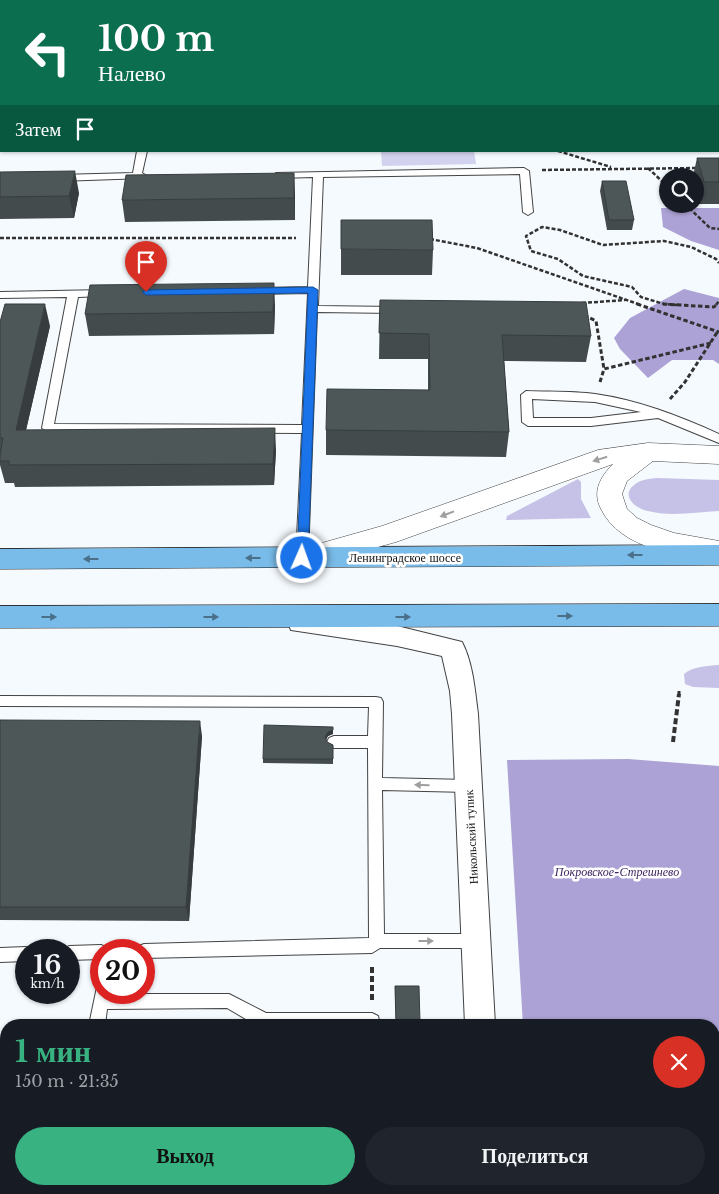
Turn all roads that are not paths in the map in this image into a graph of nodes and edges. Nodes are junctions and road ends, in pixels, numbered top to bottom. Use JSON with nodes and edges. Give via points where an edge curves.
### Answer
{"nodes":[{"id":1,"x":142,"y":152,"type":"edge"},
{"id":2,"x":318,"y":174,"type":"junction"},
{"id":3,"x":270,"y":175,"type":"edge"},
{"id":4,"x":137,"y":176,"type":"junction"},
{"id":5,"x":156,"y":176,"type":"edge"},
{"id":6,"x":49,"y":178,"type":"edge"},
{"id":7,"x":528,"y":212,"type":"dead end"},
{"id":8,"x":313,"y":290,"type":"junction"},
{"id":9,"x":246,"y":291,"type":"edge"},
{"id":10,"x":121,"y":293,"type":"edge"},
{"id":11,"x":72,"y":294,"type":"junction"},
{"id":12,"x":0,"y":295,"type":"edge"},
{"id":13,"x":312,"y":310,"type":"junction"},
{"id":14,"x":409,"y":310,"type":"edge"},
{"id":15,"x":657,"y":414,"type":"junction"},
{"id":16,"x":308,"y":429,"type":"junction"},
{"id":17,"x":719,"y":439,"type":"edge"},
{"id":18,"x":648,"y":452,"type":"junction"},
{"id":19,"x":719,"y":455,"type":"edge"},
{"id":20,"x":719,"y":553,"type":"edge"},
{"id":21,"x":302,"y":558,"type":"junction"},
{"id":22,"x":0,"y":559,"type":"edge"},
{"id":23,"x":719,"y":616,"type":"edge"},
{"id":24,"x":0,"y":617,"type":"edge"},
{"id":25,"x":266,"y":618,"type":"junction"},
{"id":26,"x":0,"y":701,"type":"edge"},
{"id":27,"x":334,"y":742,"type":"dead end"},
{"id":28,"x":375,"y":742,"type":"junction"},
{"id":29,"x":376,"y":784,"type":"junction"},
{"id":30,"x":468,"y":786,"type":"junction"},
{"id":31,"x":476,"y":941,"type":"junction"},
{"id":32,"x":375,"y":943,"type":"junction"},
{"id":33,"x":155,"y":951,"type":"edge"},
{"id":34,"x":15,"y":954,"type":"edge"},
{"id":35,"x":0,"y":955,"type":"edge"},
{"id":36,"x":155,"y":999,"type":"edge"},
{"id":37,"x":100,"y":1004,"type":"edge"},
{"id":38,"x":98,"y":1019,"type":"edge"},
{"id":39,"x":260,"y":1019,"type":"edge"},
{"id":40,"x":480,"y":1019,"type":"edge"}],
"edges":[{"from":1,"to":4,"type":"lane"},
{"from":2,"to":3,"type":"lane"},
{"from":2,"to":7,"type":"lane","via":[[524,171]]},
{"from":2,"to":8,"type":"lane"},
{"from":4,"to":5,"type":"lane"},
{"from":4,"to":6,"type":"lane"},
{"from":8,"to":9,"type":"lane"},
{"from":8,"to":13,"type":"lane"},
{"from":10,"to":11,"type":"lane"},
{"from":11,"to":12,"type":"lane"},
{"from":11,"to":16,"type":"lane","via":[[48,428]]},
{"from":13,"to":14,"type":"lane"},
{"from":13,"to":16,"type":"lane"},
{"from":15,"to":15,"type":"lane","via":[[591,422],[528,422],[526,395],[596,398]]},
{"from":15,"to":17,"type":"lane"},
{"from":16,"to":21,"type":"lane"},
{"from":18,"to":19,"type":"street"},
{"from":18,"to":20,"type":"street","via":[[622,470],[611,484],[608,495],[612,508],[638,532],[678,545]]},
{"from":18,"to":21,"type":"street","one_way":true,"via":[[607,456],[387,535]]},
{"from":20,"to":21,"type":"main road","name":"Ленинградское шоссе","one_way":true},
{"from":21,"to":22,"type":"main road","name":"Ленинградское шоссе","one_way":true},
{"from":25,"to":23,"type":"main road","one_way":true},
{"from":24,"to":25,"type":"main road","one_way":true},
{"from":25,"to":30,"type":"street","name":"Никольский тупик","via":[[397,636],[453,650],[463,691]]},
{"from":26,"to":28,"type":"lane","via":[[376,702]]},
{"from":27,"to":28,"type":"lane"},
{"from":28,"to":29,"type":"lane"},
{"from":30,"to":29,"type":"lane","one_way":true},
{"from":29,"to":32,"type":"lane"},
{"from":30,"to":31,"type":"street","name":"Никольский тупик"},
{"from":32,"to":31,"type":"lane","one_way":true},
{"from":31,"to":40,"type":"street","name":"Никольский тупик"},
{"from":32,"to":33,"type":"lane"},
{"from":34,"to":35,"type":"lane"},
{"from":36,"to":39,"type":"lane","via":[[229,1001]]},
{"from":37,"to":38,"type":"lane"}]}
